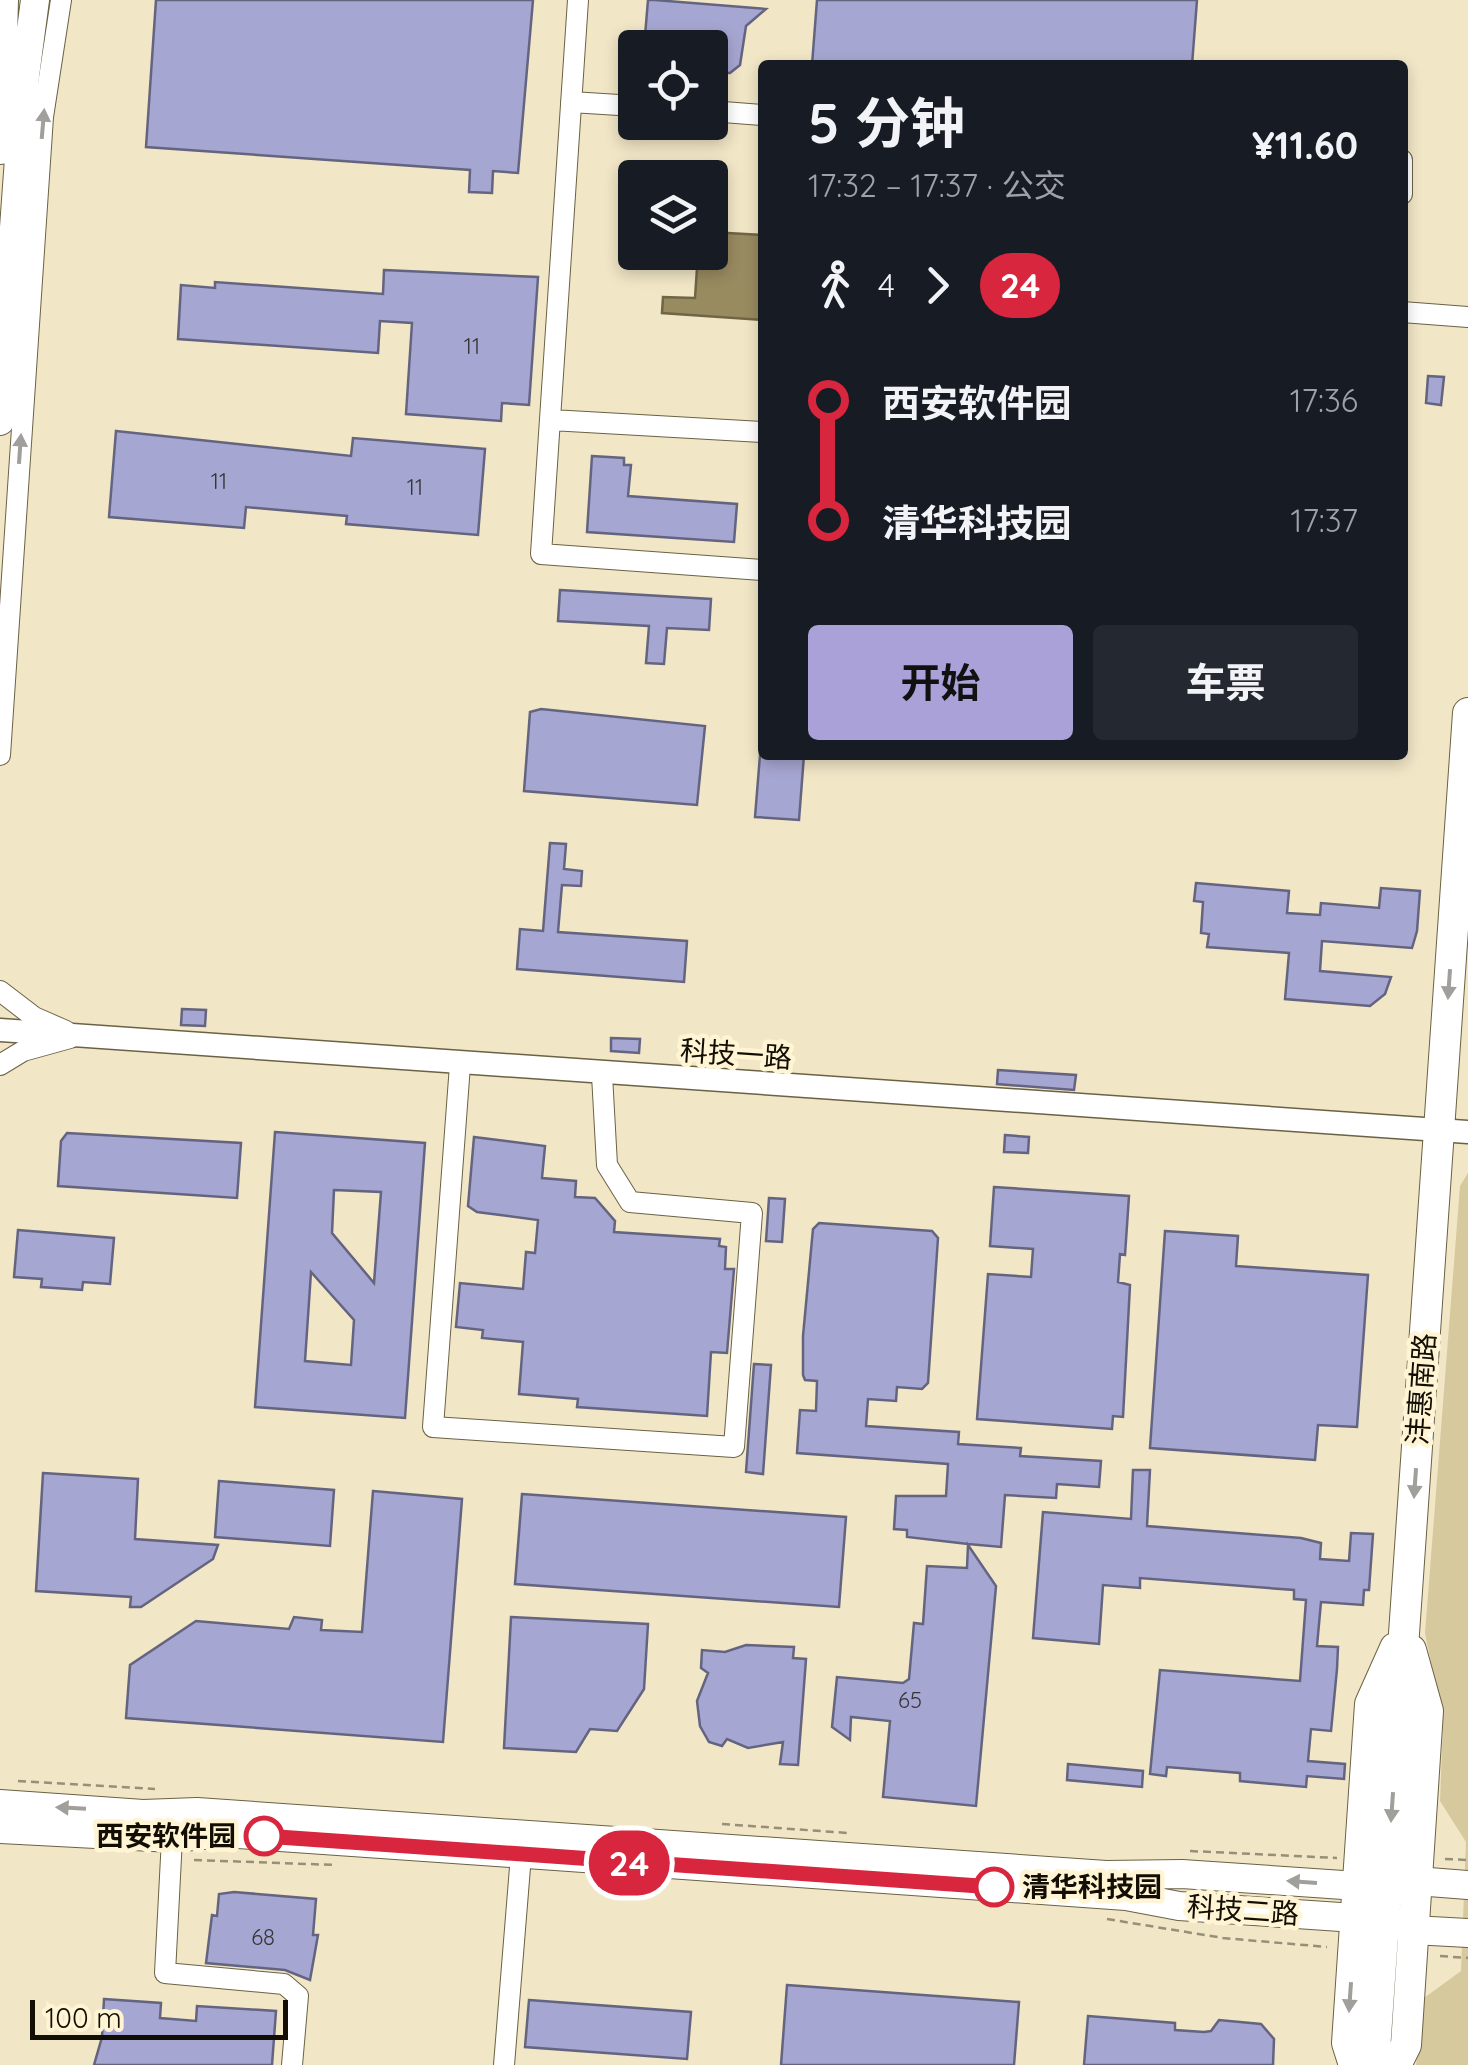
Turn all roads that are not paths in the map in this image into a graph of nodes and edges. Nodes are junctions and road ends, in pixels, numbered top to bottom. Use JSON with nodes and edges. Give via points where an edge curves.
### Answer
{"nodes":[{"id":1,"x":4,"y":0,"type":"edge"},
{"id":2,"x":35,"y":0,"type":"edge"},
{"id":3,"x":61,"y":0,"type":"edge"},
{"id":4,"x":578,"y":0,"type":"edge"},
{"id":5,"x":571,"y":102,"type":"junction"},
{"id":6,"x":618,"y":105,"type":"edge"},
{"id":7,"x":728,"y":112,"type":"edge"},
{"id":8,"x":758,"y":114,"type":"edge"},
{"id":9,"x":0,"y":150,"type":"edge"},
{"id":10,"x":1408,"y":313,"type":"edge"},
{"id":11,"x":1468,"y":318,"type":"edge"},
{"id":12,"x":551,"y":420,"type":"junction"},
{"id":13,"x":0,"y":421,"type":"edge"},
{"id":14,"x":758,"y":432,"type":"edge"},
{"id":15,"x":758,"y":570,"type":"edge"},
{"id":16,"x":1468,"y":712,"type":"edge"},
{"id":17,"x":0,"y":756,"type":"edge"},
{"id":18,"x":0,"y":991,"type":"edge"},
{"id":19,"x":0,"y":1030,"type":"edge"},
{"id":20,"x":76,"y":1036,"type":"junction"},
{"id":21,"x":0,"y":1065,"type":"edge"},
{"id":22,"x":460,"y":1065,"type":"junction"},
{"id":23,"x":602,"y":1075,"type":"junction"},
{"id":24,"x":1454,"y":1131,"type":"edge"},
{"id":25,"x":0,"y":1804,"type":"edge"},
{"id":26,"x":0,"y":1829,"type":"edge"},
{"id":27,"x":172,"y":1848,"type":"junction"},
{"id":28,"x":521,"y":1855,"type":"junction"},
{"id":29,"x":1468,"y":1884,"type":"edge"},
{"id":30,"x":1387,"y":1885,"type":"junction"},
{"id":31,"x":1384,"y":1934,"type":"junction"},
{"id":32,"x":1468,"y":1934,"type":"edge"},
{"id":33,"x":292,"y":2065,"type":"edge"},
{"id":34,"x":504,"y":2065,"type":"edge"},
{"id":35,"x":1354,"y":2065,"type":"edge"},
{"id":36,"x":1374,"y":2065,"type":"edge"},
{"id":37,"x":1396,"y":2065,"type":"edge"}],
"edges":[{"from":1,"to":9,"type":"main road"},
{"from":2,"to":13,"type":"main road"},
{"from":17,"to":3,"type":"street","one_way":true,"via":[[43,117]]},
{"from":4,"to":5,"type":"street"},
{"from":5,"to":6,"type":"street"},
{"from":5,"to":12,"type":"street"},
{"from":7,"to":8,"type":"street"},
{"from":10,"to":11,"type":"street"},
{"from":12,"to":14,"type":"street"},
{"from":12,"to":15,"type":"street","via":[[541,554]]},
{"from":16,"to":24,"type":"main road","name":"沣惠南路","one_way":true},
{"from":18,"to":20,"type":"street","via":[[34,1017]]},
{"from":19,"to":20,"type":"street","name":"科技一路"},
{"from":20,"to":21,"type":"street"},
{"from":20,"to":22,"type":"street","name":"科技一路"},
{"from":22,"to":23,"type":"street","name":"科技一路"},
{"from":22,"to":23,"type":"street","via":[[434,1427],[734,1448],[752,1213],[630,1202],[607,1166]]},
{"from":23,"to":24,"type":"street","name":"科技一路"},
{"from":24,"to":30,"type":"main road","name":"沣惠南路","one_way":true},
{"from":30,"to":25,"type":"main road","name":"科技二路","one_way":true,"via":[[1106,1875]]},
{"from":26,"to":27,"type":"main road","name":"科技二路"},
{"from":27,"to":28,"type":"main road","name":"科技二路","via":[[224,1833]]},
{"from":27,"to":33,"type":"street","via":[[165,1973],[284,1984],[298,1996]]},
{"from":28,"to":31,"type":"main road","name":"科技二路","via":[[1126,1896]]},
{"from":28,"to":34,"type":"street"},
{"from":29,"to":30,"type":"main road","name":"科技二路"},
{"from":30,"to":31,"type":"main road","name":"沣惠南路"},
{"from":31,"to":32,"type":"main road","name":"科技二路"},
{"from":31,"to":35,"type":"main road","one_way":true,"via":[[1347,2042]]},
{"from":31,"to":36,"type":"main road","name":"沣惠南路"},
{"from":31,"to":37,"type":"main road","via":[[1406,2045]]}]}
